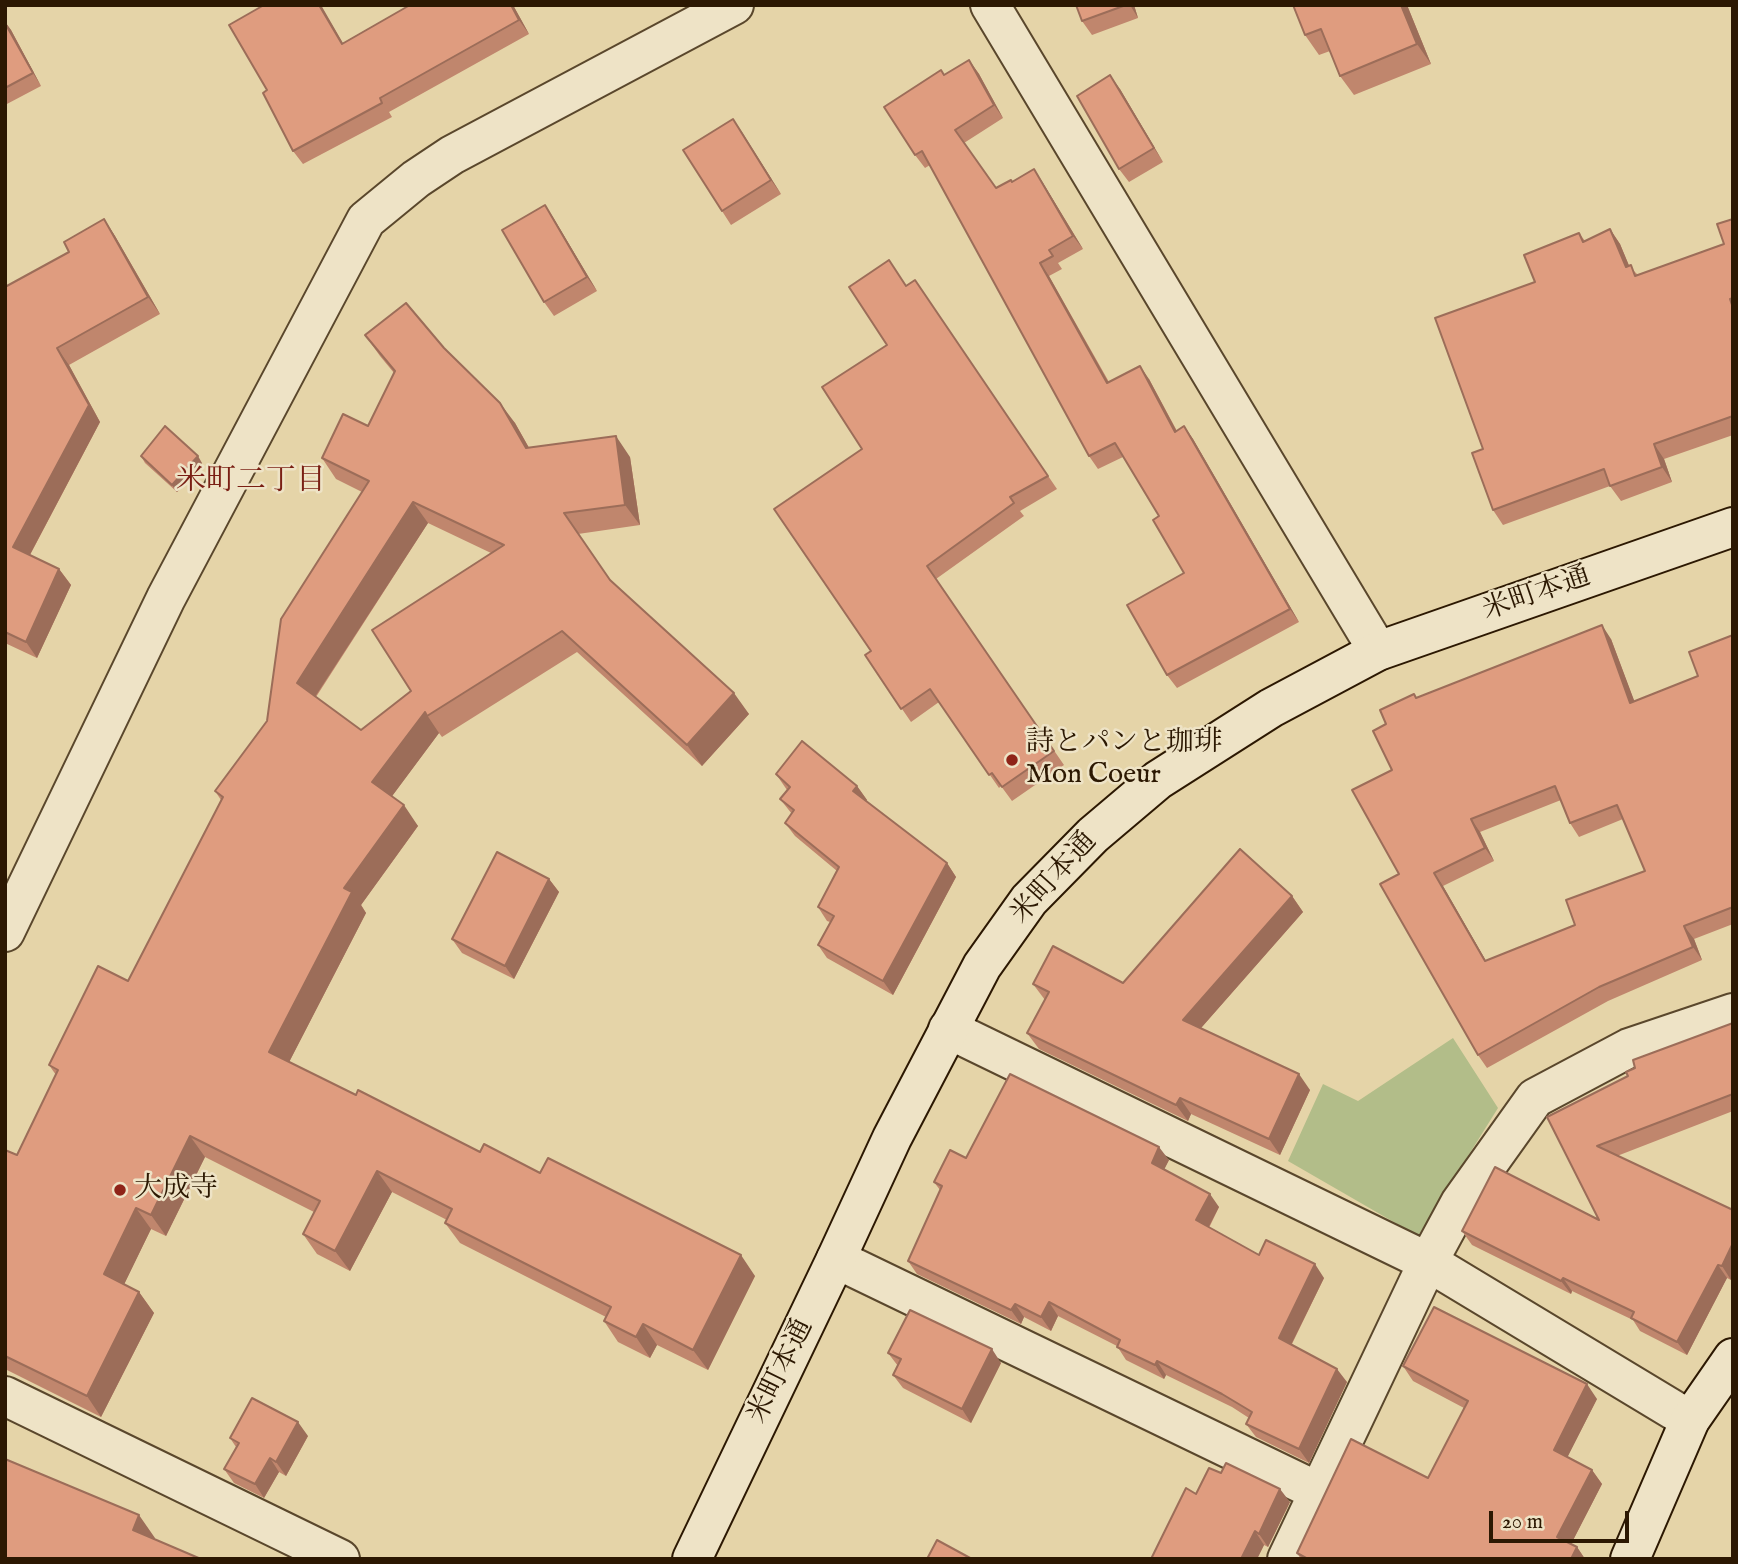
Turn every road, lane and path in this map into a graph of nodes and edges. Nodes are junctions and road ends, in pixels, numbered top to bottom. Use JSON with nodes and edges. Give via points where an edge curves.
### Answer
{"nodes":[{"id":1,"x":734,"y":5,"type":"edge"},
{"id":2,"x":990,"y":5,"type":"edge"},
{"id":3,"x":1733,"y":527,"type":"edge"},
{"id":4,"x":1378,"y":651,"type":"junction"},
{"id":5,"x":5,"y":932,"type":"edge"},
{"id":6,"x":1733,"y":1013,"type":"edge"},
{"id":7,"x":948,"y":1029,"type":"junction"},
{"id":8,"x":836,"y":1259,"type":"junction"},
{"id":9,"x":1428,"y":1262,"type":"junction"},
{"id":10,"x":1733,"y":1358,"type":"edge"},
{"id":11,"x":5,"y":1395,"type":"edge"},
{"id":12,"x":1690,"y":1420,"type":"junction"},
{"id":13,"x":1319,"y":1492,"type":"junction"},
{"id":14,"x":340,"y":1559,"type":"edge"},
{"id":15,"x":692,"y":1559,"type":"edge"},
{"id":16,"x":1287,"y":1559,"type":"edge"},
{"id":17,"x":1630,"y":1559,"type":"edge"}],
"edges":[{"from":1,"to":5,"type":"street","via":[[452,155],[366,220],[166,598]]},
{"from":2,"to":4,"type":"street"},
{"from":3,"to":4,"type":"street","name":"米町本通"},
{"from":4,"to":7,"type":"street","name":"米町本通","via":[[1271,708],[1158,780],[1093,835],[1029,900],[982,966]]},
{"from":6,"to":9,"type":"street","via":[[1629,1048],[1535,1098],[1460,1203]]},
{"from":7,"to":8,"type":"street","name":"米町本通"},
{"from":7,"to":9,"type":"street"},
{"from":8,"to":13,"type":"street"},
{"from":8,"to":15,"type":"street","name":"米町本通"},
{"from":9,"to":12,"type":"street"},
{"from":9,"to":13,"type":"street"},
{"from":10,"to":12,"type":"street"},
{"from":11,"to":14,"type":"street"},
{"from":12,"to":17,"type":"street"},
{"from":13,"to":16,"type":"street"}]}
